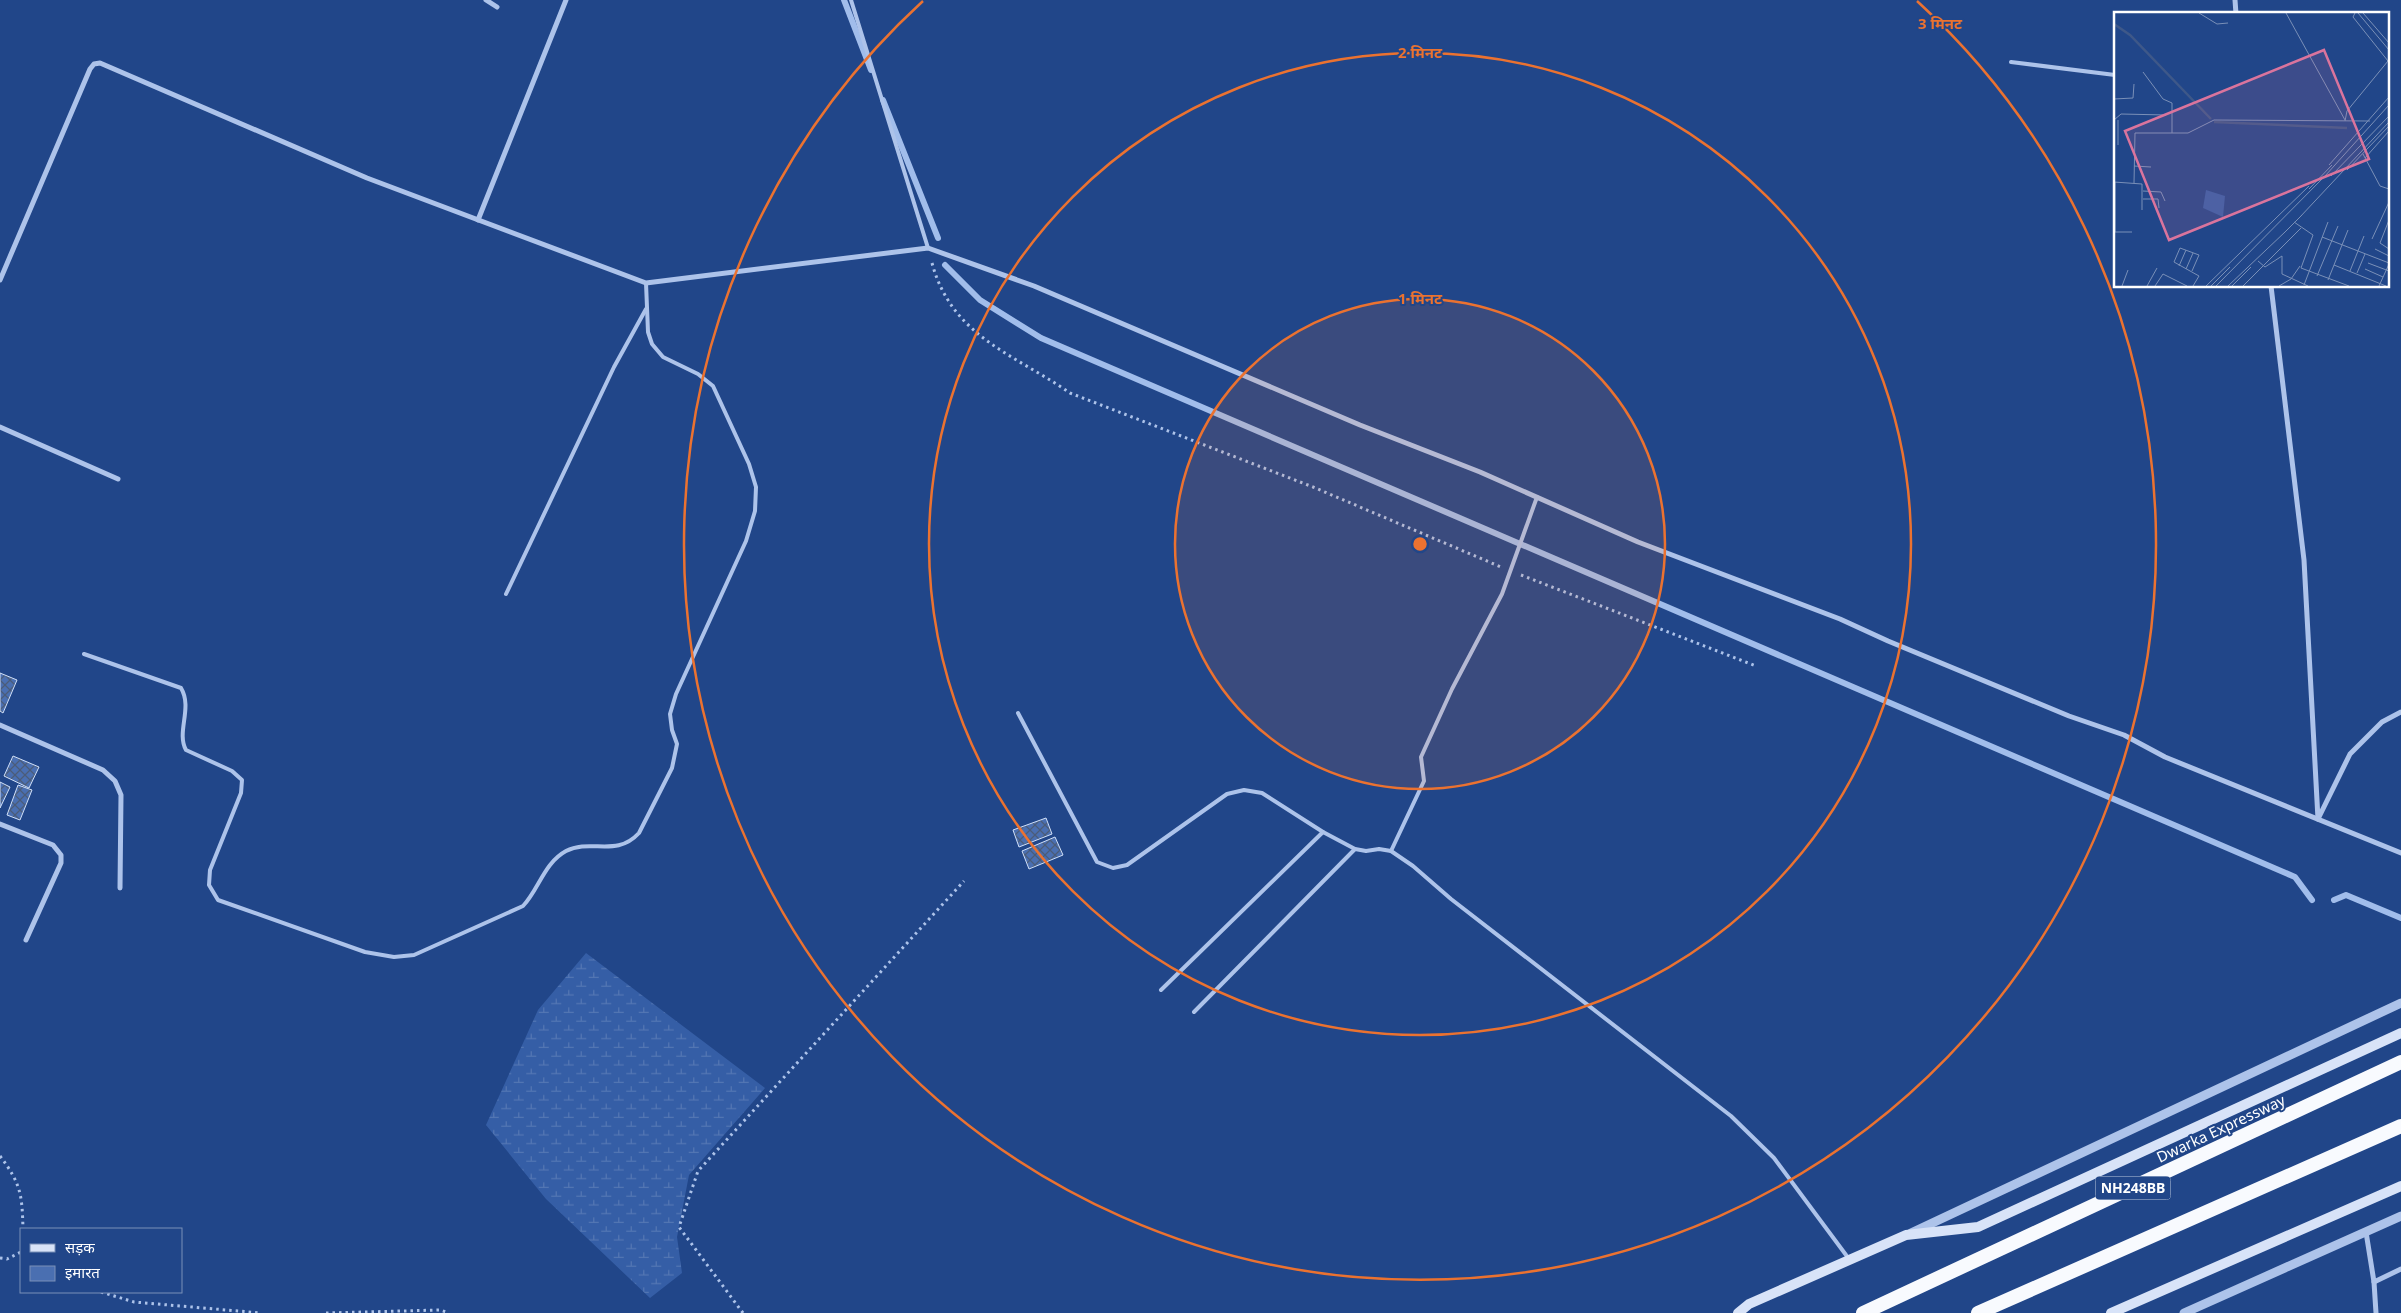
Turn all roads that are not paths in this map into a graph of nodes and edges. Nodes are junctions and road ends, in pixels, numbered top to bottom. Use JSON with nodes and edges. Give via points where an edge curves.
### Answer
{"nodes":[{"id":1,"x":486,"y":0,"type":"edge"},
{"id":2,"x":566,"y":0,"type":"edge"},
{"id":3,"x":851,"y":0,"type":"edge"},
{"id":4,"x":497,"y":7,"type":"dead end"},
{"id":5,"x":2011,"y":62,"type":"dead end"},
{"id":6,"x":2114,"y":75,"type":"edge"},
{"id":7,"x":478,"y":220,"type":"junction"},
{"id":8,"x":928,"y":248,"type":"junction"},
{"id":9,"x":0,"y":280,"type":"edge"},
{"id":10,"x":646,"y":283,"type":"junction"},
{"id":11,"x":2271,"y":288,"type":"edge"},
{"id":12,"x":647,"y":308,"type":"junction"},
{"id":13,"x":0,"y":427,"type":"edge"},
{"id":14,"x":118,"y":479,"type":"dead end"},
{"id":15,"x":1537,"y":497,"type":"junction"},
{"id":16,"x":506,"y":594,"type":"dead end"},
{"id":17,"x":84,"y":654,"type":"dead end"},
{"id":18,"x":2401,"y":712,"type":"edge"},
{"id":19,"x":1018,"y":713,"type":"dead end"},
{"id":20,"x":0,"y":725,"type":"edge"},
{"id":21,"x":2318,"y":819,"type":"junction"},
{"id":22,"x":0,"y":824,"type":"edge"},
{"id":23,"x":1323,"y":832,"type":"junction"},
{"id":24,"x":1355,"y":848,"type":"junction"},
{"id":25,"x":1391,"y":852,"type":"junction"},
{"id":26,"x":2401,"y":853,"type":"edge"},
{"id":27,"x":120,"y":888,"type":"dead end"},
{"id":28,"x":26,"y":940,"type":"dead end"},
{"id":29,"x":1161,"y":990,"type":"dead end"},
{"id":30,"x":2401,"y":1003,"type":"edge"},
{"id":31,"x":1194,"y":1012,"type":"dead end"},
{"id":32,"x":2401,"y":1032,"type":"edge"},
{"id":33,"x":2401,"y":1062,"type":"edge"},
{"id":34,"x":2401,"y":1126,"type":"edge"},
{"id":35,"x":2401,"y":1186,"type":"edge"},
{"id":36,"x":2401,"y":1216,"type":"edge"},
{"id":37,"x":2366,"y":1232,"type":"junction"},
{"id":38,"x":1906,"y":1235,"type":"junction"},
{"id":39,"x":1850,"y":1261,"type":"junction"},
{"id":40,"x":2401,"y":1269,"type":"edge"},
{"id":41,"x":2374,"y":1282,"type":"junction"},
{"id":42,"x":1749,"y":1304,"type":"junction"},
{"id":43,"x":1729,"y":1313,"type":"edge"},
{"id":44,"x":1738,"y":1313,"type":"edge"},
{"id":45,"x":1863,"y":1313,"type":"edge"},
{"id":46,"x":1978,"y":1313,"type":"edge"},
{"id":47,"x":2111,"y":1313,"type":"edge"},
{"id":48,"x":2184,"y":1313,"type":"edge"},
{"id":49,"x":2376,"y":1313,"type":"edge"}],
"edges":[{"from":1,"to":4,"type":"street"},
{"from":2,"to":7,"type":"street"},
{"from":3,"to":8,"type":"lane"},
{"from":5,"to":6,"type":"lane"},
{"from":7,"to":9,"type":"street","via":[[367,178],[100,63],[90,69]]},
{"from":7,"to":10,"type":"street"},
{"from":8,"to":10,"type":"street"},
{"from":8,"to":15,"type":"street","via":[[1034,286]]},
{"from":10,"to":12,"type":"lane"},
{"from":11,"to":21,"type":"street","via":[[2304,560]]},
{"from":12,"to":16,"type":"lane","via":[[614,367]]},
{"from":12,"to":17,"type":"lane","via":[[652,344],[663,357],[706,380],[717,393],[756,487],[755,511],[746,541],[676,694],[670,714],[677,744],[672,768],[634,839],[616,847],[577,847],[566,851],[555,858],[523,906],[414,955],[394,957],[366,952],[218,900],[209,885],[210,870],[242,794],[242,780],[232,771],[186,750],[182,744],[186,712],[181,688]]},
{"from":13,"to":14,"type":"street"},
{"from":15,"to":21,"type":"street","via":[[1638,542],[1840,619],[2069,716],[2124,735],[2165,757]]},
{"from":15,"to":25,"type":"lane","via":[[1502,594],[1421,757],[1424,781]]},
{"from":18,"to":21,"type":"street","via":[[2382,722],[2350,754]]},
{"from":19,"to":23,"type":"lane","via":[[1097,862],[1113,868],[1127,865],[1227,794],[1244,790],[1262,793]]},
{"from":20,"to":27,"type":"street","via":[[103,770],[115,781],[121,795]]},
{"from":21,"to":26,"type":"street"},
{"from":22,"to":28,"type":"street","via":[[53,845],[61,855],[61,863]]},
{"from":23,"to":24,"type":"lane"},
{"from":23,"to":29,"type":"lane"},
{"from":24,"to":25,"type":"lane","via":[[1366,852],[1378,849]]},
{"from":24,"to":31,"type":"lane"},
{"from":25,"to":39,"type":"lane","via":[[1731,1116],[1774,1158]]},
{"from":30,"to":38,"type":"street"},
{"from":32,"to":38,"type":"main road","via":[[1978,1227]]},
{"from":33,"to":45,"type":"highway","name":"Dwarka Expressway","number":"NH248BB"},
{"from":34,"to":46,"type":"highway"},
{"from":35,"to":47,"type":"main road"},
{"from":36,"to":37,"type":"street"},
{"from":37,"to":41,"type":"street"},
{"from":37,"to":48,"type":"street"},
{"from":38,"to":39,"type":"main road"},
{"from":39,"to":42,"type":"main road"},
{"from":40,"to":41,"type":"street"},
{"from":41,"to":49,"type":"street"},
{"from":42,"to":43,"type":"street"},
{"from":42,"to":44,"type":"main road"}]}
